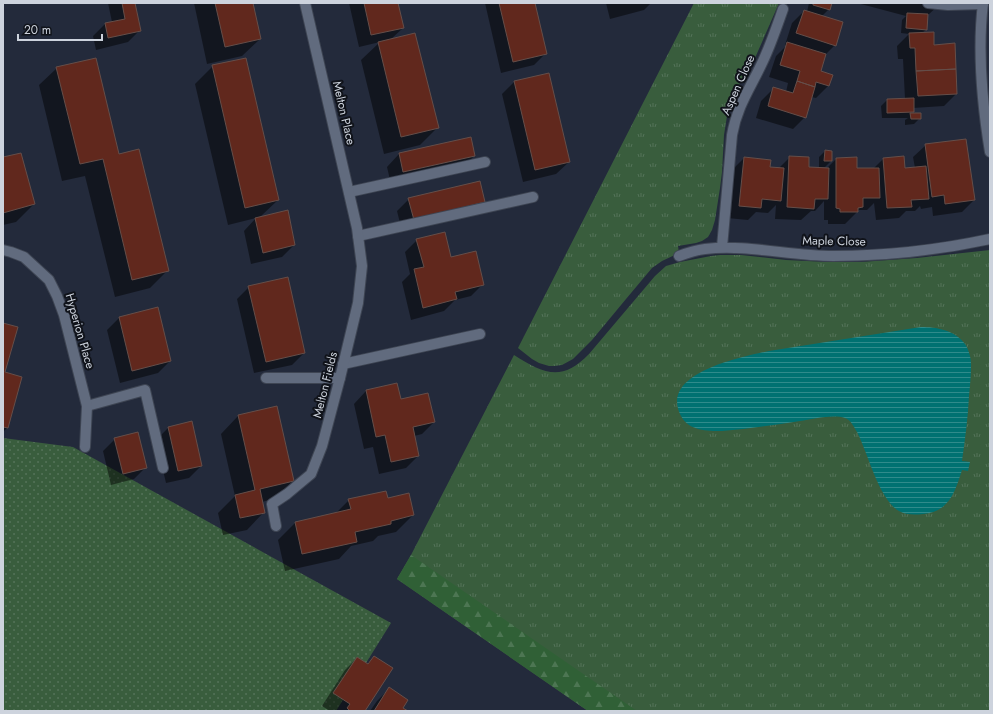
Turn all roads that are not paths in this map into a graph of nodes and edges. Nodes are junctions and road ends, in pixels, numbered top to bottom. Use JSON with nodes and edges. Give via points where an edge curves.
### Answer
{"nodes":[{"id":1,"x":305,"y":3,"type":"edge"},
{"id":2,"x":928,"y":3,"type":"edge"},
{"id":3,"x":983,"y":4,"type":"edge"},
{"id":4,"x":783,"y":9,"type":"dead end"},
{"id":5,"x":990,"y":152,"type":"edge"},
{"id":6,"x":485,"y":162,"type":"dead end"},
{"id":7,"x":349,"y":192,"type":"junction"},
{"id":8,"x":533,"y":197,"type":"dead end"},
{"id":9,"x":358,"y":232,"type":"junction"},
{"id":10,"x":990,"y":239,"type":"edge"},
{"id":11,"x":722,"y":247,"type":"junction"},
{"id":12,"x":3,"y":250,"type":"edge"},
{"id":13,"x":678,"y":256,"type":"dead end"},
{"id":14,"x":480,"y":334,"type":"dead end"},
{"id":15,"x":343,"y":364,"type":"junction"},
{"id":16,"x":266,"y":378,"type":"dead end"},
{"id":17,"x":340,"y":378,"type":"junction"},
{"id":18,"x":87,"y":406,"type":"junction"},
{"id":19,"x":85,"y":447,"type":"dead end"},
{"id":20,"x":163,"y":468,"type":"dead end"},
{"id":21,"x":276,"y":526,"type":"dead end"}],
"edges":[{"from":1,"to":7,"type":"street","name":"Melton Place"},
{"from":2,"to":3,"type":"street"},
{"from":3,"to":5,"type":"street","via":[[981,76]]},
{"from":4,"to":11,"type":"street","name":"Aspen Close","via":[[767,53],[735,120]]},
{"from":6,"to":7,"type":"street"},
{"from":7,"to":9,"type":"street","name":"Melton Place"},
{"from":8,"to":9,"type":"street"},
{"from":9,"to":15,"type":"street","name":"Melton Fields","via":[[362,266],[358,303]]},
{"from":10,"to":11,"type":"street","name":"Maple Close","via":[[954,246],[855,256],[817,256]]},
{"from":11,"to":13,"type":"street","name":"Maple Close"},
{"from":12,"to":18,"type":"street","name":"Hyperion Place","via":[[24,258],[49,280],[64,315]]},
{"from":14,"to":15,"type":"street"},
{"from":15,"to":17,"type":"street","name":"Melton Fields"},
{"from":16,"to":17,"type":"street"},
{"from":17,"to":21,"type":"street","name":"Melton Fields","via":[[322,446],[311,474],[272,504]]},
{"from":18,"to":19,"type":"street","name":"Hyperion Place"},
{"from":18,"to":20,"type":"street","via":[[145,390]]}]}
